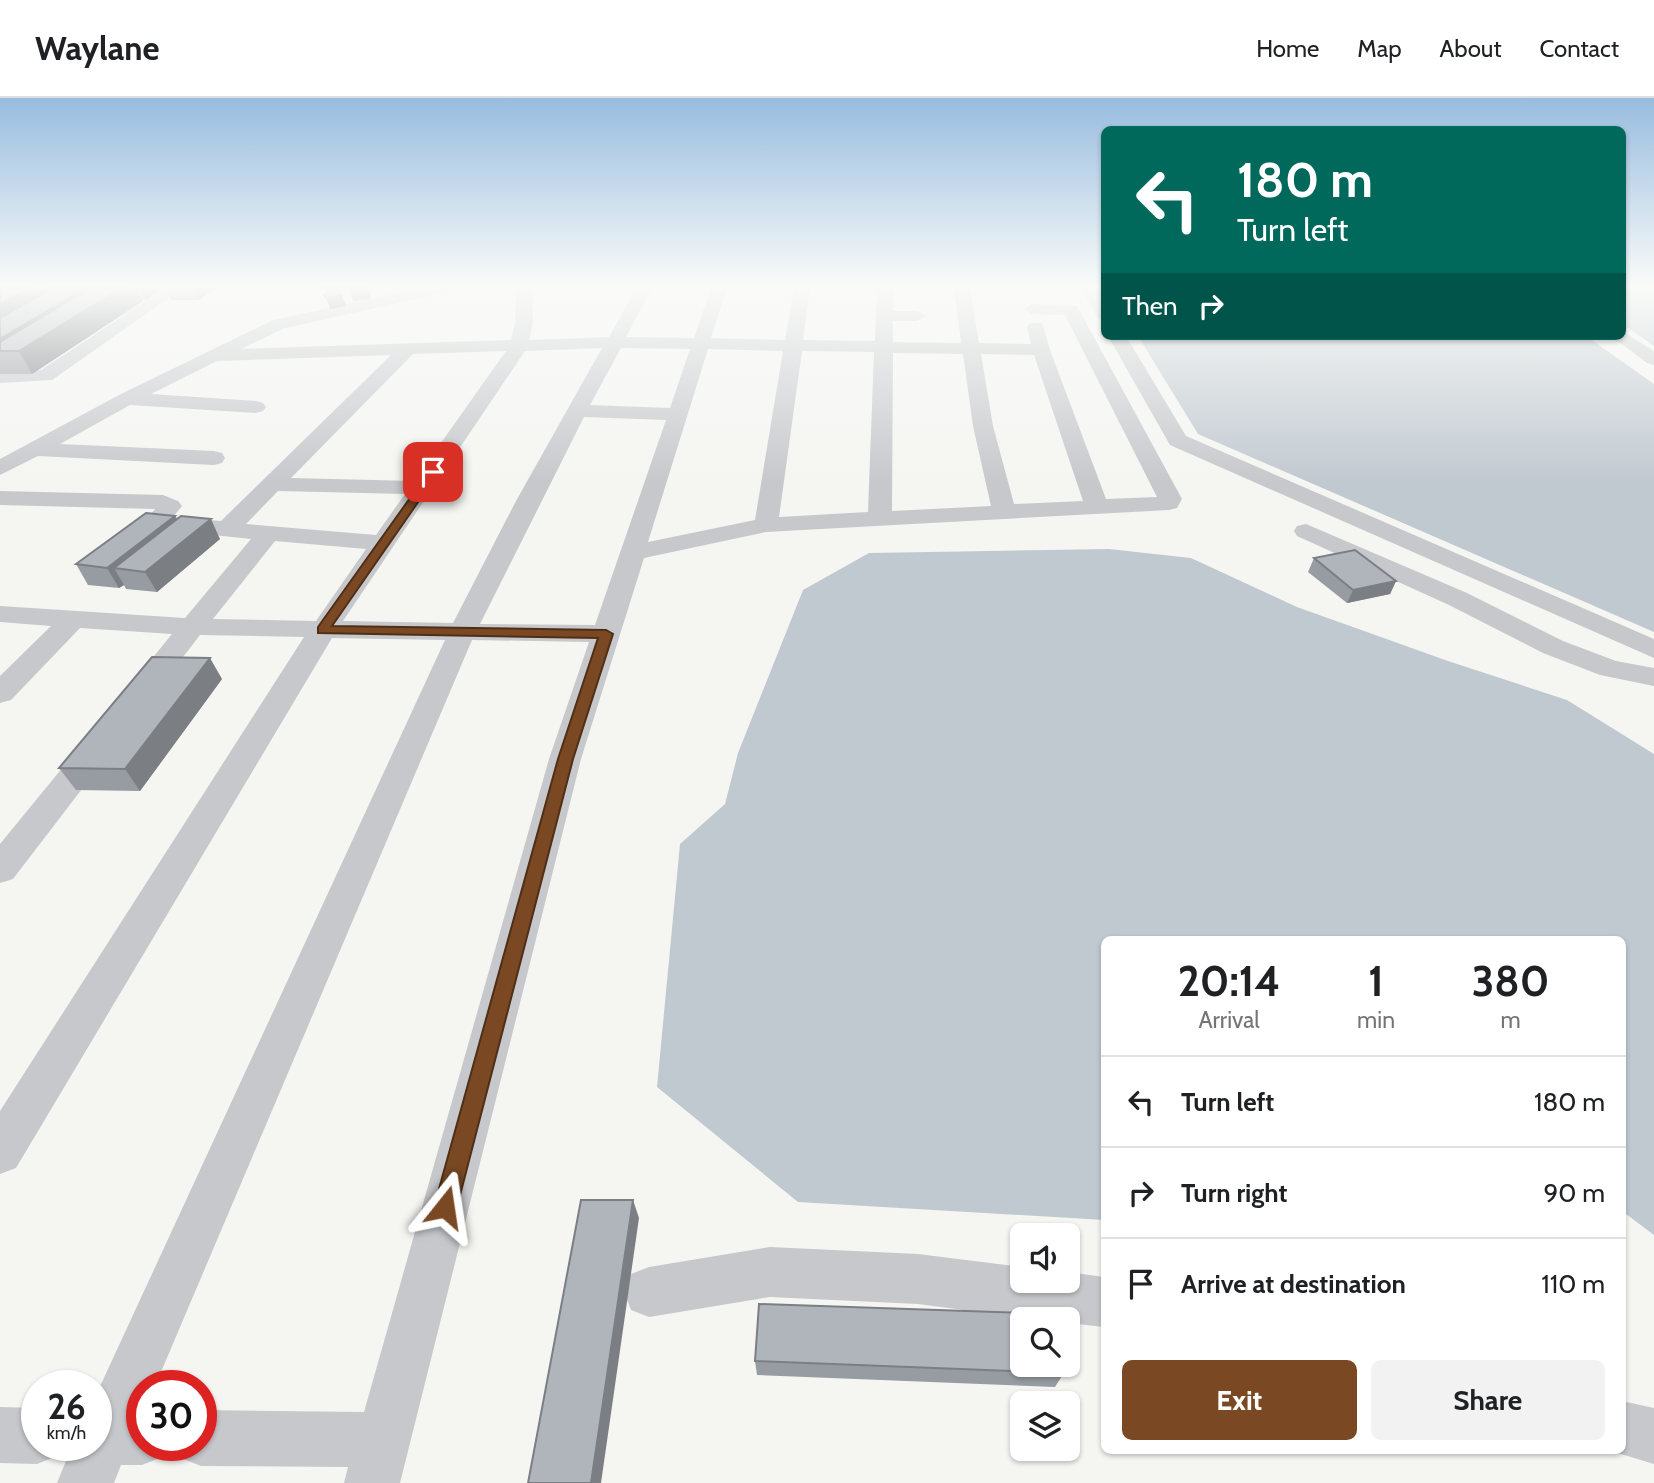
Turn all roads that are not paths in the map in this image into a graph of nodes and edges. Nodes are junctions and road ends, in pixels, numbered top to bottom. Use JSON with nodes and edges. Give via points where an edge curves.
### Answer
{"nodes":[{"id":1,"x":80,"y":353,"type":"edge"},
{"id":2,"x":218,"y":353,"type":"edge"},
{"id":3,"x":342,"y":353,"type":"edge"},
{"id":4,"x":404,"y":353,"type":"edge"},
{"id":5,"x":514,"y":353,"type":"edge"},
{"id":6,"x":608,"y":353,"type":"edge"},
{"id":7,"x":696,"y":353,"type":"edge"},
{"id":8,"x":791,"y":353,"type":"edge"},
{"id":9,"x":885,"y":353,"type":"edge"},
{"id":10,"x":972,"y":353,"type":"edge"},
{"id":11,"x":1042,"y":353,"type":"edge"},
{"id":12,"x":1093,"y":353,"type":"edge"},
{"id":13,"x":1127,"y":353,"type":"edge"},
{"id":14,"x":211,"y":356,"type":"junction"},
{"id":15,"x":0,"y":377,"type":"edge"},
{"id":16,"x":126,"y":399,"type":"junction"},
{"id":17,"x":256,"y":407,"type":"dead end"},
{"id":18,"x":578,"y":411,"type":"junction"},
{"id":19,"x":102,"y":412,"type":"junction"},
{"id":20,"x":677,"y":414,"type":"junction"},
{"id":21,"x":169,"y":416,"type":"dead end"},
{"id":22,"x":214,"y":458,"type":"dead end"},
{"id":23,"x":22,"y":459,"type":"edge"},
{"id":24,"x":271,"y":484,"type":"junction"},
{"id":25,"x":423,"y":488,"type":"junction"},
{"id":26,"x":0,"y":498,"type":"edge"},
{"id":27,"x":1096,"y":505,"type":"junction"},
{"id":28,"x":1004,"y":511,"type":"junction"},
{"id":29,"x":880,"y":519,"type":"junction"},
{"id":30,"x":766,"y":525,"type":"junction"},
{"id":31,"x":200,"y":526,"type":"junction"},
{"id":32,"x":228,"y":530,"type":"junction"},
{"id":33,"x":1306,"y":531,"type":"dead end"},
{"id":34,"x":267,"y":535,"type":"junction"},
{"id":35,"x":384,"y":543,"type":"junction"},
{"id":36,"x":169,"y":552,"type":"edge"},
{"id":37,"x":634,"y":552,"type":"junction"},
{"id":38,"x":0,"y":614,"type":"edge"},
{"id":39,"x":74,"y":618,"type":"junction"},
{"id":40,"x":191,"y":627,"type":"junction"},
{"id":41,"x":323,"y":630,"type":"junction"},
{"id":42,"x":462,"y":632,"type":"junction"},
{"id":43,"x":606,"y":634,"type":"junction"},
{"id":44,"x":1654,"y":649,"type":"edge"},
{"id":45,"x":1654,"y":677,"type":"edge"},
{"id":46,"x":0,"y":693,"type":"edge"},
{"id":47,"x":0,"y":869,"type":"edge"},
{"id":48,"x":0,"y":1152,"type":"edge"},
{"id":49,"x":649,"y":1292,"type":"dead end"},
{"id":50,"x":1101,"y":1302,"type":"edge"},
{"id":51,"x":1626,"y":1429,"type":"edge"},
{"id":52,"x":0,"y":1435,"type":"edge"},
{"id":53,"x":21,"y":1436,"type":"edge"},
{"id":54,"x":1654,"y":1436,"type":"edge"},
{"id":55,"x":112,"y":1437,"type":"edge"},
{"id":56,"x":217,"y":1440,"type":"edge"},
{"id":57,"x":378,"y":1461,"type":"edge"}],
"edges":[{"from":1,"to":15,"type":"street","via":[[45,376]]},
{"from":2,"to":14,"type":"street"},
{"from":3,"to":14,"type":"street"},
{"from":4,"to":24,"type":"street"},
{"from":5,"to":25,"type":"street"},
{"from":6,"to":18,"type":"street"},
{"from":7,"to":20,"type":"street"},
{"from":8,"to":30,"type":"street"},
{"from":9,"to":29,"type":"street"},
{"from":10,"to":28,"type":"street","via":[[983,426]]},
{"from":11,"to":27,"type":"street"},
{"from":12,"to":27,"type":"street","via":[[1170,499],[1163,504]]},
{"from":13,"to":44,"type":"street","via":[[1178,440]]},
{"from":14,"to":16,"type":"street"},
{"from":16,"to":17,"type":"street"},
{"from":16,"to":19,"type":"street"},
{"from":18,"to":20,"type":"street"},
{"from":18,"to":42,"type":"street"},
{"from":19,"to":21,"type":"street"},
{"from":19,"to":23,"type":"street"},
{"from":20,"to":37,"type":"street"},
{"from":22,"to":23,"type":"street"},
{"from":24,"to":25,"type":"street"},
{"from":24,"to":32,"type":"street"},
{"from":25,"to":35,"type":"street"},
{"from":26,"to":31,"type":"street","via":[[163,502],[170,506],[156,523]]},
{"from":27,"to":28,"type":"street"},
{"from":28,"to":29,"type":"street"},
{"from":29,"to":30,"type":"street"},
{"from":30,"to":37,"type":"street"},
{"from":31,"to":32,"type":"street"},
{"from":31,"to":36,"type":"street"},
{"from":32,"to":34,"type":"street"},
{"from":33,"to":45,"type":"street","via":[[1553,647],[1609,669]]},
{"from":34,"to":35,"type":"street"},
{"from":34,"to":40,"type":"street"},
{"from":35,"to":41,"type":"street"},
{"from":37,"to":43,"type":"street"},
{"from":38,"to":39,"type":"street"},
{"from":39,"to":40,"type":"street"},
{"from":39,"to":46,"type":"street"},
{"from":40,"to":41,"type":"street"},
{"from":40,"to":47,"type":"street"},
{"from":41,"to":42,"type":"street"},
{"from":41,"to":48,"type":"street"},
{"from":42,"to":43,"type":"street"},
{"from":42,"to":55,"type":"street"},
{"from":43,"to":57,"type":"street","via":[[565,759]]},
{"from":49,"to":50,"type":"street","via":[[770,1272],[918,1279]]},
{"from":51,"to":54,"type":"street"},
{"from":52,"to":53,"type":"street"},
{"from":56,"to":57,"type":"street"}]}
